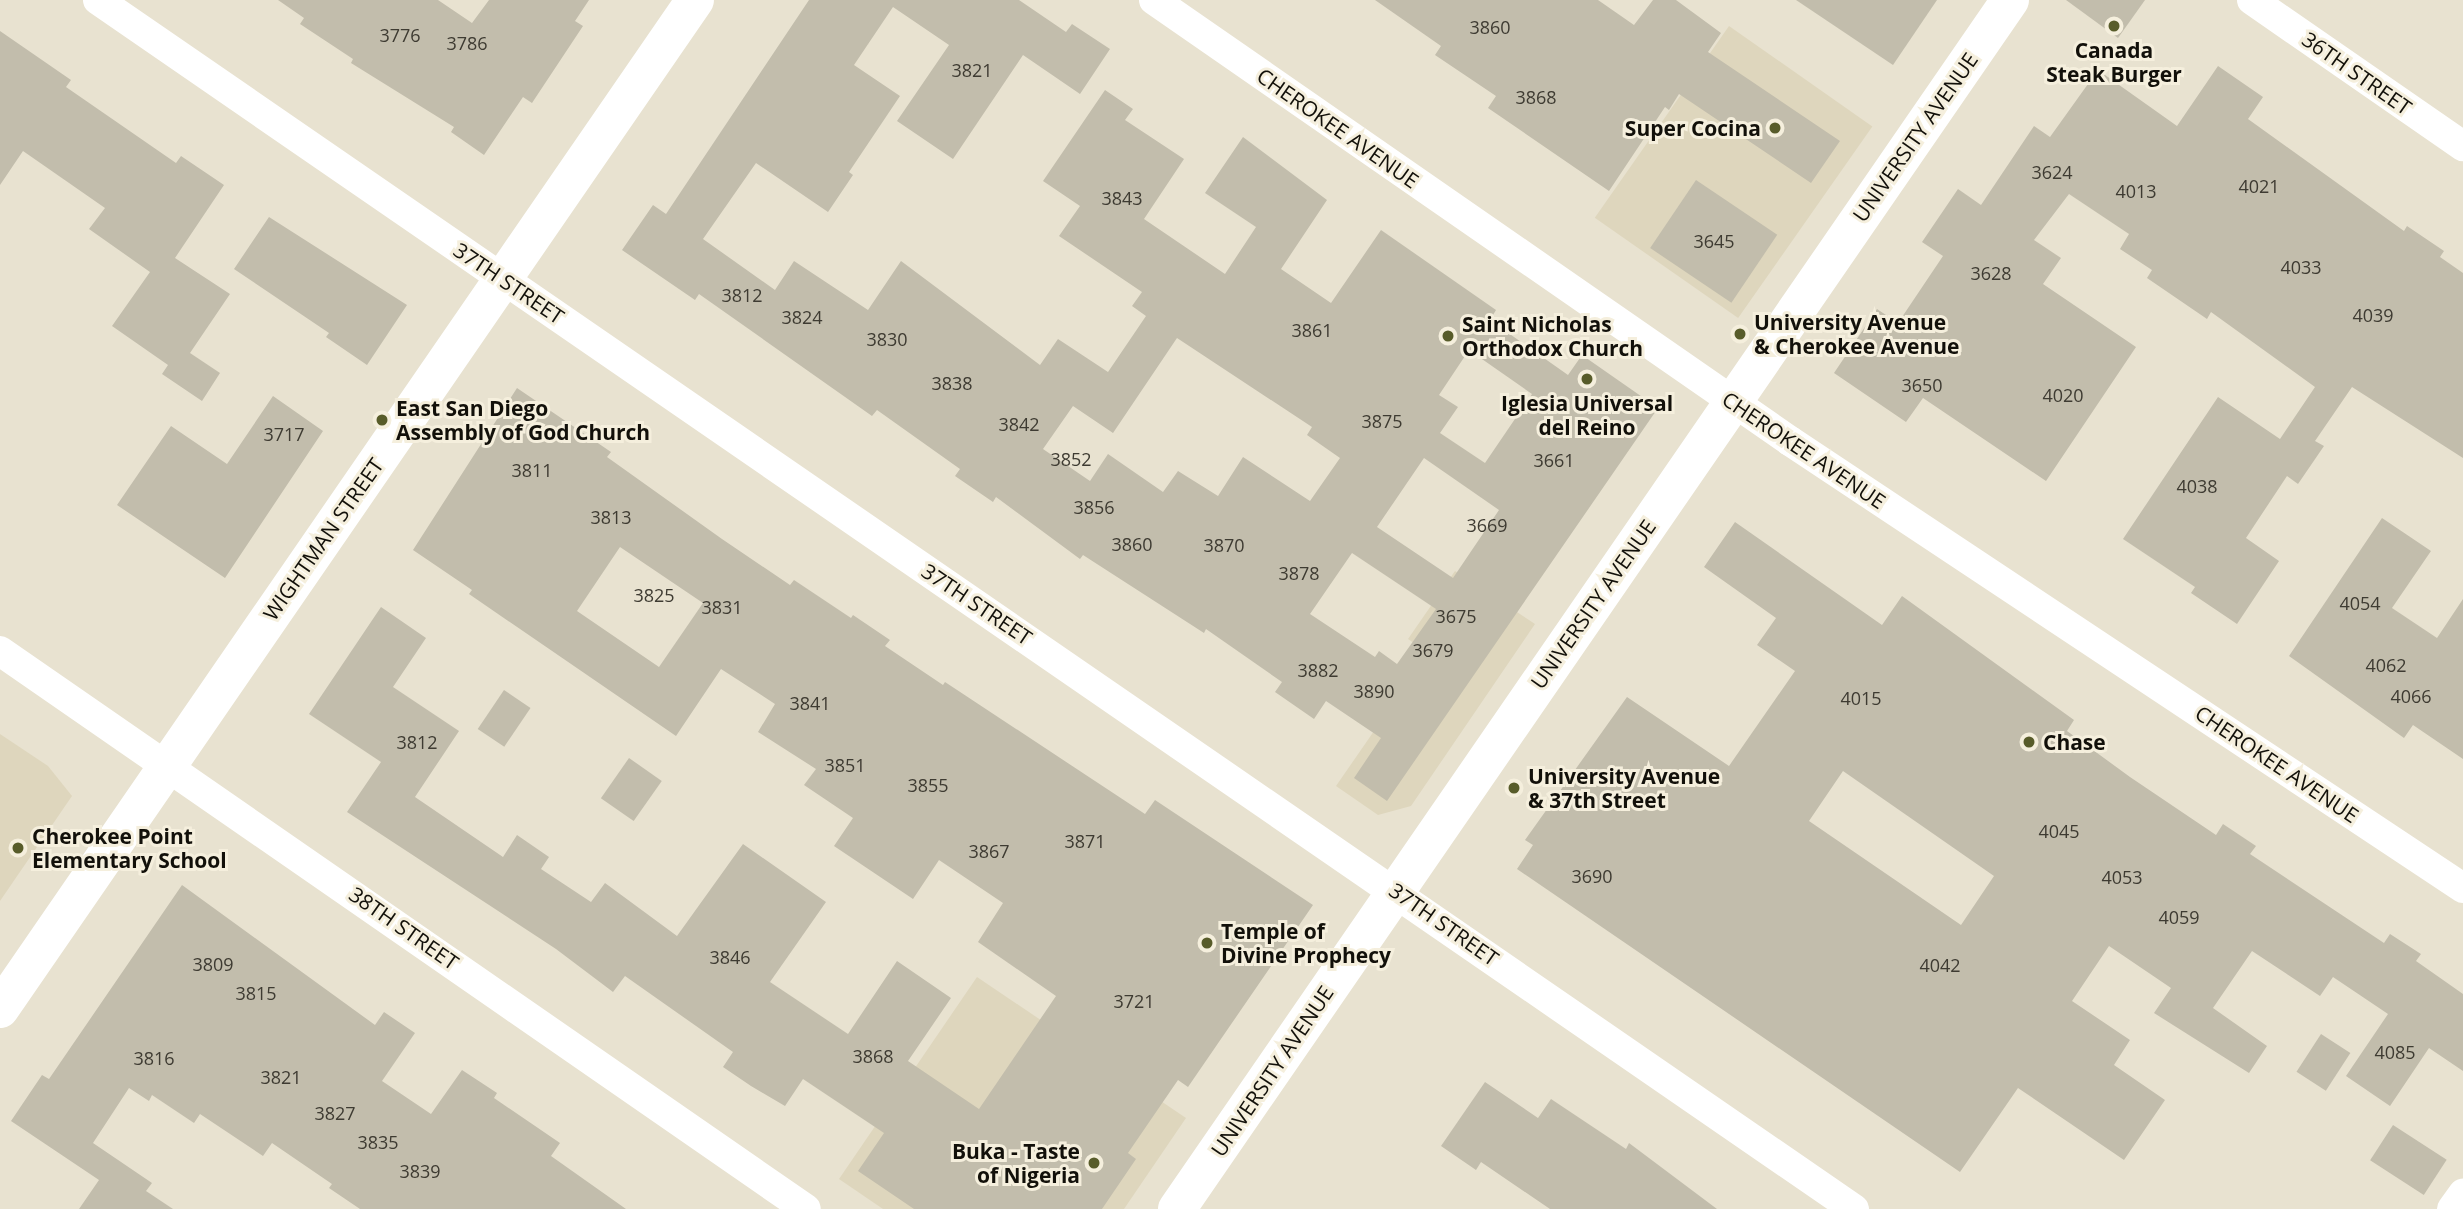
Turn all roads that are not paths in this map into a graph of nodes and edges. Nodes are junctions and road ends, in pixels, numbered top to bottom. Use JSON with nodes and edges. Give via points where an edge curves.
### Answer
{"nodes":[{"id":1,"x":98,"y":0,"type":"edge"},
{"id":2,"x":695,"y":0,"type":"edge"},
{"id":3,"x":1154,"y":0,"type":"edge"},
{"id":4,"x":2010,"y":0,"type":"edge"},
{"id":5,"x":2252,"y":0,"type":"edge"},
{"id":6,"x":2463,"y":146,"type":"edge"},
{"id":7,"x":503,"y":279,"type":"junction"},
{"id":8,"x":1733,"y":402,"type":"junction"},
{"id":9,"x":0,"y":651,"type":"edge"},
{"id":10,"x":169,"y":765,"type":"junction"},
{"id":11,"x":2463,"y":888,"type":"edge"},
{"id":12,"x":1395,"y":891,"type":"junction"},
{"id":13,"x":0,"y":1009,"type":"edge"},
{"id":14,"x":2463,"y":1194,"type":"edge"},
{"id":15,"x":806,"y":1209,"type":"edge"},
{"id":16,"x":1177,"y":1209,"type":"edge"},
{"id":17,"x":1854,"y":1209,"type":"edge"},
{"id":18,"x":2452,"y":1209,"type":"edge"}],
"edges":[{"from":1,"to":7,"type":"street","name":"37TH STREET"},
{"from":2,"to":7,"type":"main road","name":"WIGHTMAN STREET"},
{"from":3,"to":8,"type":"street","name":"CHEROKEE AVENUE"},
{"from":4,"to":8,"type":"main road","name":"UNIVERSITY AVENUE"},
{"from":5,"to":6,"type":"street","name":"36TH STREET"},
{"from":7,"to":10,"type":"main road","name":"WIGHTMAN STREET"},
{"from":7,"to":12,"type":"street","name":"37TH STREET"},
{"from":8,"to":11,"type":"street","name":"CHEROKEE AVENUE"},
{"from":8,"to":12,"type":"main road","name":"UNIVERSITY AVENUE"},
{"from":9,"to":10,"type":"street","name":"38TH STREET"},
{"from":10,"to":13,"type":"main road","name":"WIGHTMAN STREET"},
{"from":10,"to":15,"type":"street","name":"38TH STREET"},
{"from":12,"to":16,"type":"main road","name":"UNIVERSITY AVENUE"},
{"from":12,"to":17,"type":"street","name":"37TH STREET"},
{"from":14,"to":18,"type":"street"}]}
